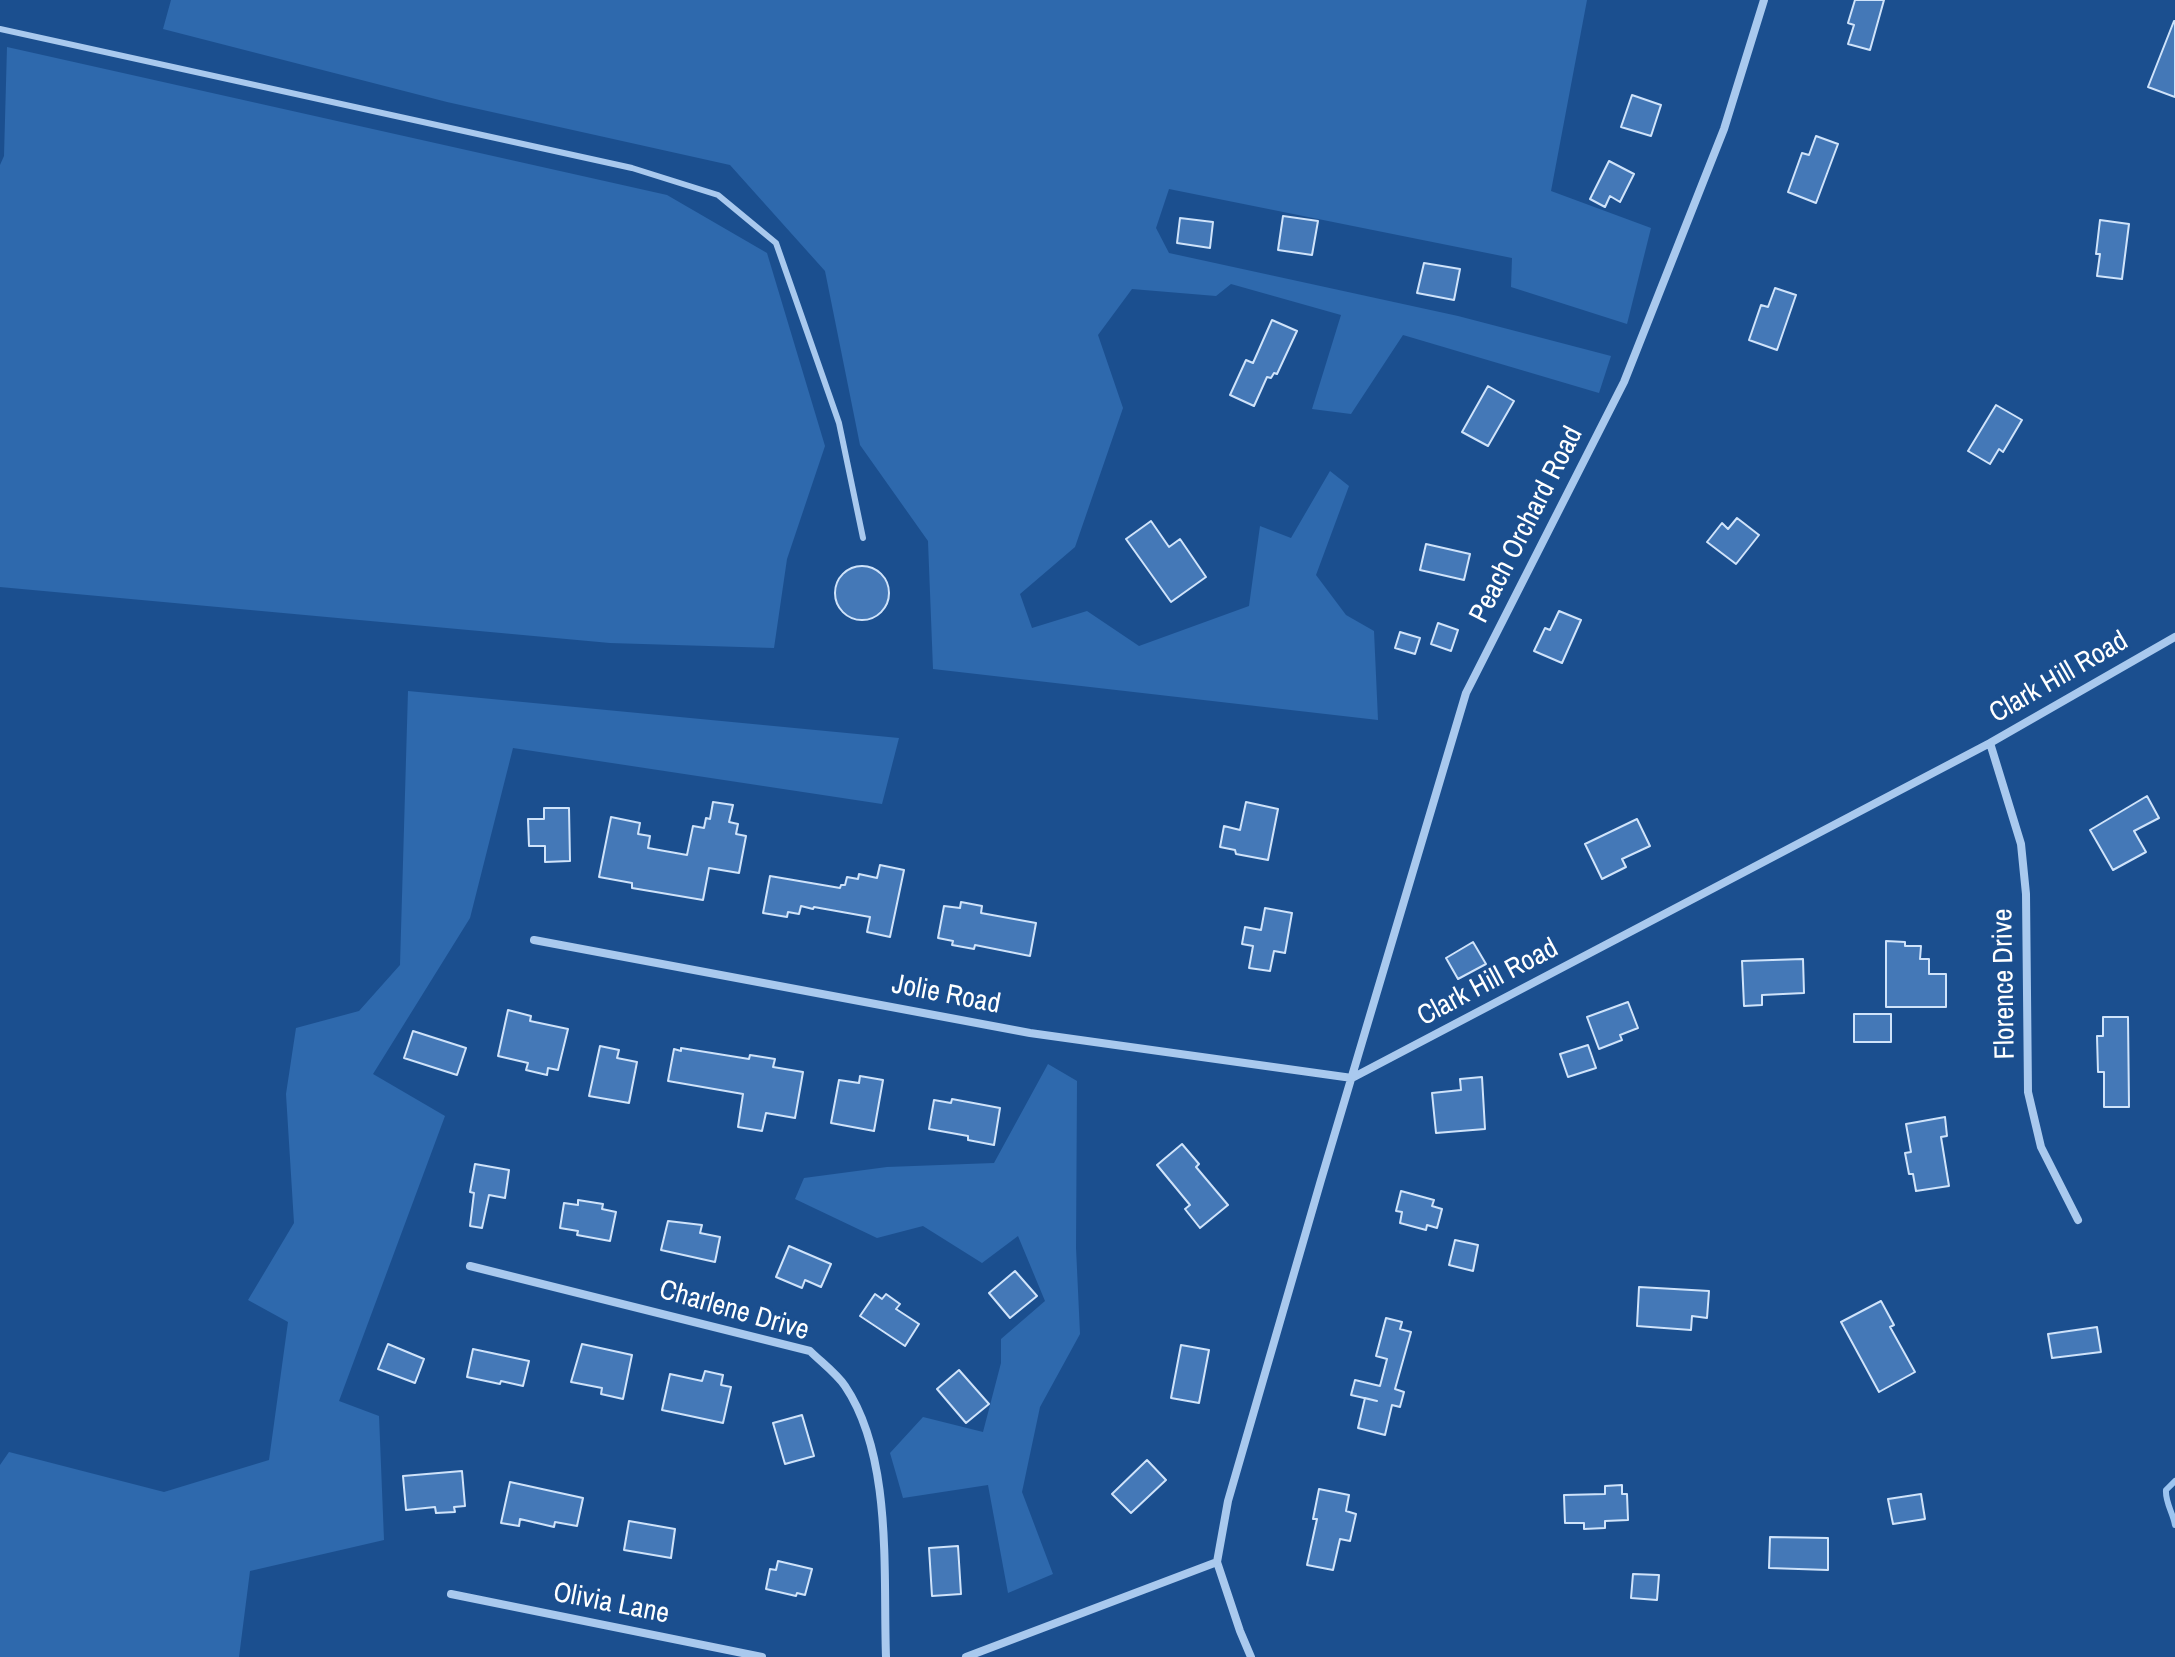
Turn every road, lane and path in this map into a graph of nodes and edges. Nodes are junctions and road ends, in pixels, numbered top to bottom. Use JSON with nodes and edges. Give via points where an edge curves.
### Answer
{"nodes":[{"id":1,"x":1764,"y":0,"type":"edge"},
{"id":2,"x":0,"y":29,"type":"edge"},
{"id":3,"x":863,"y":538,"type":"dead end"},
{"id":4,"x":2175,"y":637,"type":"edge"},
{"id":5,"x":1990,"y":743,"type":"junction"},
{"id":6,"x":534,"y":940,"type":"dead end"},
{"id":7,"x":1352,"y":1078,"type":"junction"},
{"id":8,"x":2078,"y":1220,"type":"dead end"},
{"id":9,"x":470,"y":1266,"type":"dead end"},
{"id":10,"x":1217,"y":1562,"type":"junction"},
{"id":11,"x":451,"y":1594,"type":"dead end"},
{"id":12,"x":762,"y":1657,"type":"edge"},
{"id":13,"x":886,"y":1657,"type":"edge"},
{"id":14,"x":966,"y":1657,"type":"edge"},
{"id":15,"x":1251,"y":1657,"type":"edge"}],
"edges":[{"from":1,"to":7,"type":"street","name":"Peach Orchard Road","via":[[1724,129],[1624,382],[1466,693]]},
{"from":2,"to":3,"type":"lane","via":[[632,168],[718,195],[776,243],[839,423]]},
{"from":4,"to":5,"type":"street","name":"Clark Hill Road"},
{"from":5,"to":7,"type":"street","name":"Clark Hill Road"},
{"from":5,"to":8,"type":"street","name":"Florence Drive","via":[[2021,844],[2028,1092],[2041,1147]]},
{"from":6,"to":7,"type":"street","name":"Jolie Road","via":[[1030,1033]]},
{"from":7,"to":10,"type":"street","via":[[1228,1501]]},
{"from":9,"to":13,"type":"street","name":"Charlene Drive","via":[[810,1351],[844,1385],[872,1446],[881,1494]]},
{"from":10,"to":14,"type":"street"},
{"from":10,"to":15,"type":"street"},
{"from":11,"to":12,"type":"street","name":"Olivia Lane"}]}
